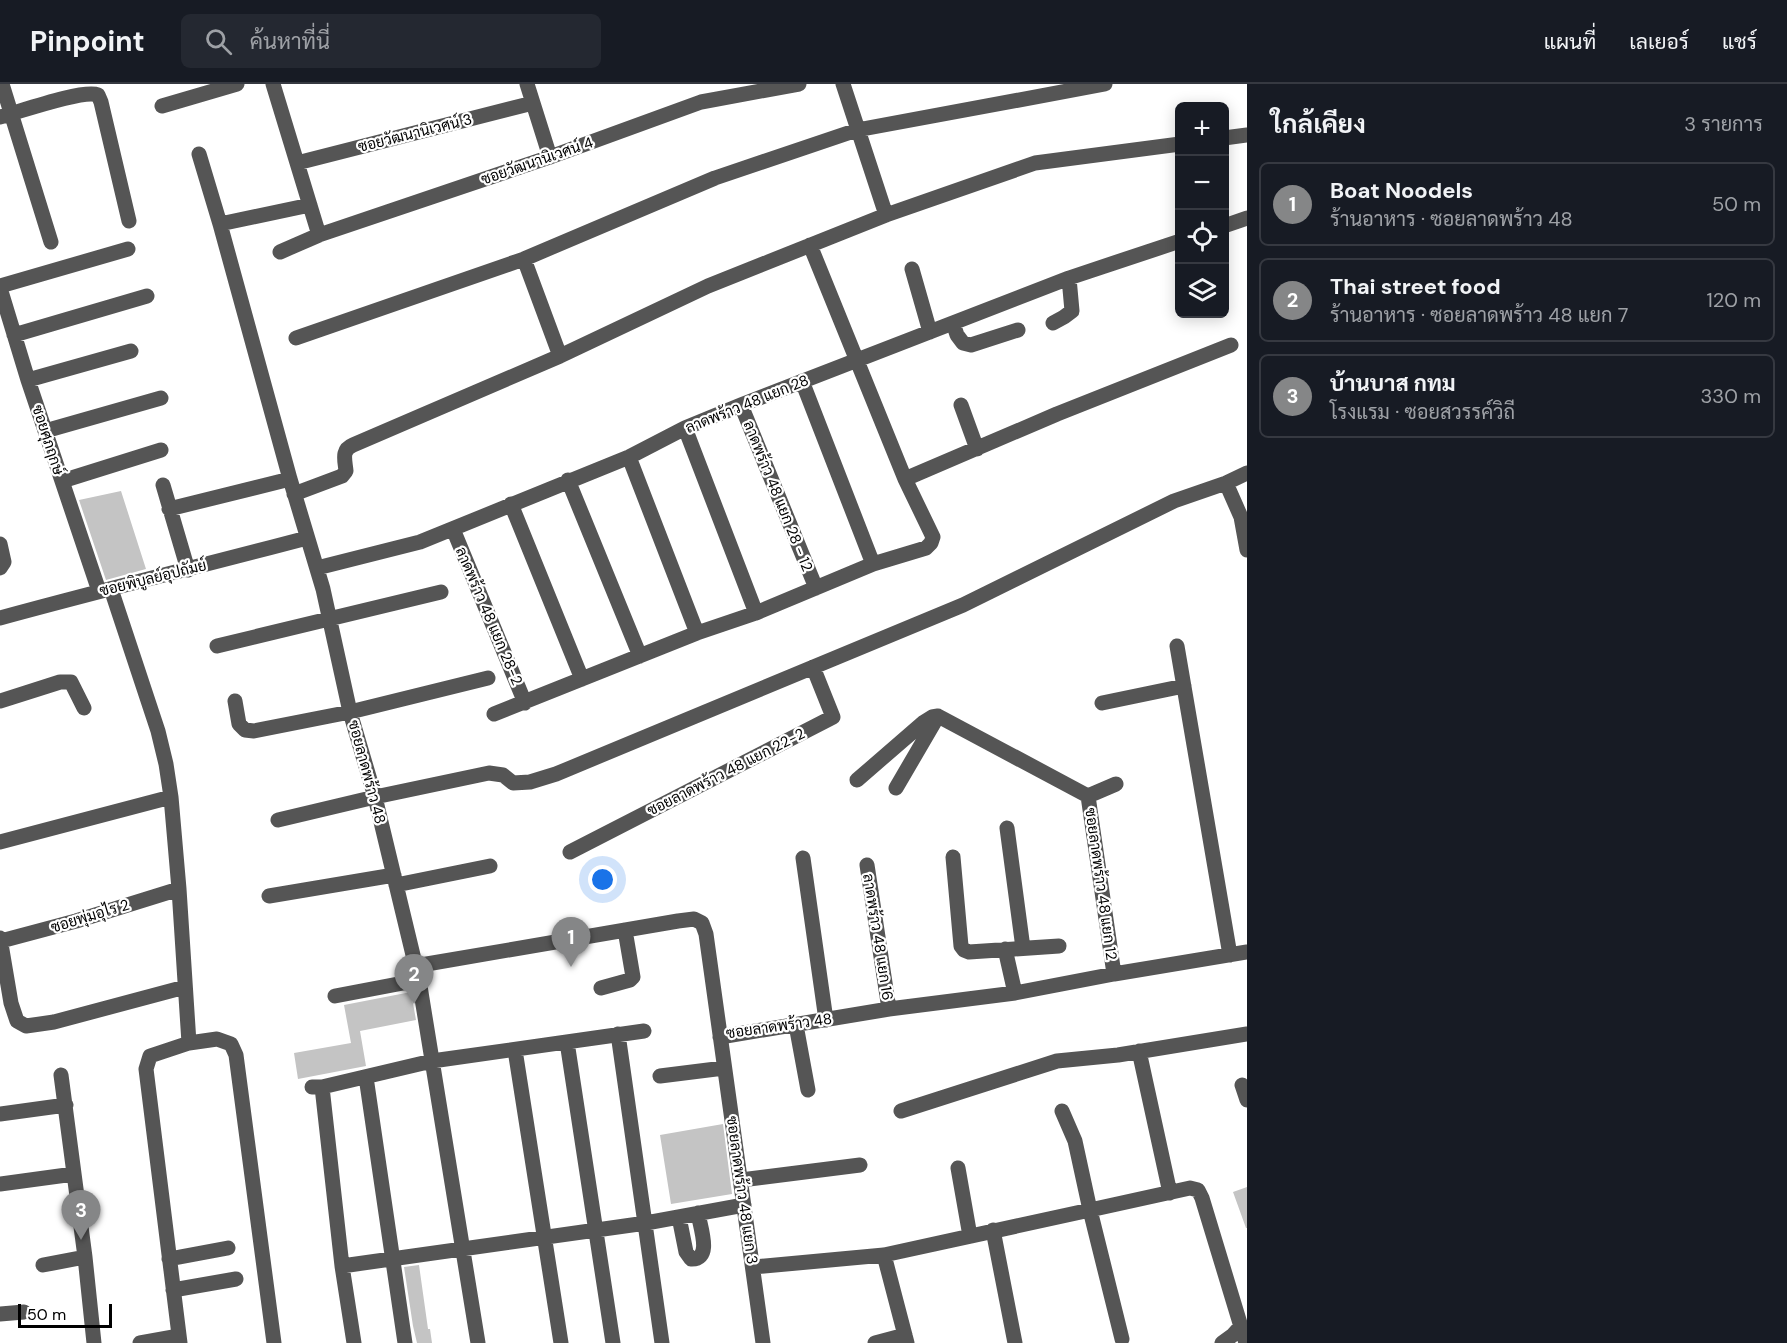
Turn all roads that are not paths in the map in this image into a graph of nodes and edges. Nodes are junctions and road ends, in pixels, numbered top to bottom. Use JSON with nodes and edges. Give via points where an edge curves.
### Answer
{"nodes":[{"id":1,"x":2,"y":84,"type":"edge"},
{"id":2,"x":237,"y":84,"type":"edge"},
{"id":3,"x":273,"y":84,"type":"edge"},
{"id":4,"x":527,"y":84,"type":"edge"},
{"id":5,"x":799,"y":84,"type":"edge"},
{"id":6,"x":843,"y":84,"type":"edge"},
{"id":7,"x":1105,"y":84,"type":"edge"},
{"id":8,"x":72,"y":90,"type":"edge"},
{"id":9,"x":533,"y":103,"type":"junction"},
{"id":10,"x":162,"y":106,"type":"dead end"},
{"id":11,"x":5,"y":116,"type":"edge"},
{"id":12,"x":857,"y":130,"type":"junction"},
{"id":13,"x":1247,"y":135,"type":"edge"},
{"id":14,"x":1229,"y":137,"type":"edge"},
{"id":15,"x":1175,"y":145,"type":"edge"},
{"id":16,"x":199,"y":154,"type":"dead end"},
{"id":17,"x":550,"y":158,"type":"junction"},
{"id":18,"x":297,"y":163,"type":"junction"},
{"id":19,"x":310,"y":205,"type":"junction"},
{"id":20,"x":886,"y":215,"type":"junction"},
{"id":21,"x":1247,"y":218,"type":"edge"},
{"id":22,"x":129,"y":221,"type":"dead end"},
{"id":23,"x":220,"y":224,"type":"junction"},
{"id":24,"x":1229,"y":224,"type":"edge"},
{"id":25,"x":319,"y":235,"type":"junction"},
{"id":26,"x":51,"y":242,"type":"dead end"},
{"id":27,"x":1175,"y":242,"type":"edge"},
{"id":28,"x":810,"y":245,"type":"junction"},
{"id":29,"x":128,"y":249,"type":"dead end"},
{"id":30,"x":280,"y":252,"type":"dead end"},
{"id":31,"x":524,"y":259,"type":"junction"},
{"id":32,"x":912,"y":269,"type":"dead end"},
{"id":33,"x":1069,"y":278,"type":"junction"},
{"id":34,"x":0,"y":287,"type":"edge"},
{"id":35,"x":147,"y":297,"type":"dead end"},
{"id":36,"x":953,"y":323,"type":"junction"},
{"id":37,"x":1053,"y":323,"type":"dead end"},
{"id":38,"x":1018,"y":330,"type":"dead end"},
{"id":39,"x":930,"y":332,"type":"junction"},
{"id":40,"x":14,"y":334,"type":"junction"},
{"id":41,"x":296,"y":338,"type":"dead end"},
{"id":42,"x":1232,"y":345,"type":"dead end"},
{"id":43,"x":131,"y":351,"type":"dead end"},
{"id":44,"x":560,"y":356,"type":"junction"},
{"id":45,"x":857,"y":360,"type":"junction"},
{"id":46,"x":28,"y":380,"type":"junction"},
{"id":47,"x":802,"y":381,"type":"junction"},
{"id":48,"x":161,"y":398,"type":"dead end"},
{"id":49,"x":741,"y":405,"type":"junction"},
{"id":50,"x":962,"y":405,"type":"dead end"},
{"id":51,"x":685,"y":429,"type":"junction"},
{"id":52,"x":45,"y":431,"type":"junction"},
{"id":53,"x":977,"y":449,"type":"junction"},
{"id":54,"x":161,"y":450,"type":"dead end"},
{"id":55,"x":629,"y":457,"type":"junction"},
{"id":56,"x":1247,"y":473,"type":"edge"},
{"id":57,"x":905,"y":479,"type":"junction"},
{"id":58,"x":568,"y":480,"type":"junction"},
{"id":59,"x":62,"y":481,"type":"junction"},
{"id":60,"x":1226,"y":483,"type":"junction"},
{"id":61,"x":163,"y":485,"type":"dead end"},
{"id":62,"x":292,"y":487,"type":"junction"},
{"id":63,"x":512,"y":504,"type":"junction"},
{"id":64,"x":169,"y":509,"type":"junction"},
{"id":65,"x":453,"y":529,"type":"junction"},
{"id":66,"x":307,"y":538,"type":"junction"},
{"id":67,"x":0,"y":544,"type":"edge"},
{"id":68,"x":1247,"y":550,"type":"edge"},
{"id":69,"x":873,"y":564,"type":"junction"},
{"id":70,"x":0,"y":568,"type":"edge"},
{"id":71,"x":317,"y":568,"type":"junction"},
{"id":72,"x":188,"y":570,"type":"junction"},
{"id":73,"x":816,"y":588,"type":"junction"},
{"id":74,"x":105,"y":590,"type":"junction"},
{"id":75,"x":441,"y":592,"type":"dead end"},
{"id":76,"x":756,"y":613,"type":"junction"},
{"id":77,"x":0,"y":618,"type":"edge"},
{"id":78,"x":330,"y":620,"type":"junction"},
{"id":79,"x":697,"y":633,"type":"junction"},
{"id":80,"x":217,"y":646,"type":"dead end"},
{"id":81,"x":1177,"y":646,"type":"dead end"},
{"id":82,"x":640,"y":656,"type":"junction"},
{"id":83,"x":813,"y":667,"type":"junction"},
{"id":84,"x":488,"y":678,"type":"dead end"},
{"id":85,"x":582,"y":680,"type":"junction"},
{"id":86,"x":1184,"y":686,"type":"junction"},
{"id":87,"x":0,"y":701,"type":"edge"},
{"id":88,"x":235,"y":701,"type":"dead end"},
{"id":89,"x":525,"y":703,"type":"junction"},
{"id":90,"x":1102,"y":703,"type":"dead end"},
{"id":91,"x":84,"y":708,"type":"dead end"},
{"id":92,"x":350,"y":712,"type":"junction"},
{"id":93,"x":494,"y":714,"type":"dead end"},
{"id":94,"x":938,"y":716,"type":"junction"},
{"id":95,"x":857,"y":780,"type":"dead end"},
{"id":96,"x":1116,"y":784,"type":"dead end"},
{"id":97,"x":896,"y":788,"type":"dead end"},
{"id":98,"x":1088,"y":796,"type":"junction"},
{"id":99,"x":171,"y":797,"type":"junction"},
{"id":100,"x":375,"y":797,"type":"junction"},
{"id":101,"x":278,"y":820,"type":"dead end"},
{"id":102,"x":1007,"y":828,"type":"dead end"},
{"id":103,"x":0,"y":842,"type":"edge"},
{"id":104,"x":570,"y":852,"type":"dead end"},
{"id":105,"x":953,"y":856,"type":"dead end"},
{"id":106,"x":803,"y":858,"type":"dead end"},
{"id":107,"x":867,"y":865,"type":"dead end"},
{"id":108,"x":490,"y":867,"type":"dead end"},
{"id":109,"x":395,"y":880,"type":"junction"},
{"id":110,"x":179,"y":889,"type":"junction"},
{"id":111,"x":269,"y":896,"type":"dead end"},
{"id":112,"x":625,"y":930,"type":"junction"},
{"id":113,"x":0,"y":940,"type":"edge"},
{"id":114,"x":1059,"y":946,"type":"dead end"},
{"id":115,"x":1023,"y":948,"type":"junction"},
{"id":116,"x":1005,"y":949,"type":"junction"},
{"id":117,"x":1247,"y":952,"type":"edge"},
{"id":118,"x":1230,"y":955,"type":"junction"},
{"id":119,"x":417,"y":973,"type":"junction"},
{"id":120,"x":1114,"y":974,"type":"junction"},
{"id":121,"x":185,"y":987,"type":"junction"},
{"id":122,"x":601,"y":988,"type":"dead end"},
{"id":123,"x":1015,"y":993,"type":"junction"},
{"id":124,"x":335,"y":996,"type":"dead end"},
{"id":125,"x":889,"y":1009,"type":"junction"},
{"id":126,"x":826,"y":1020,"type":"junction"},
{"id":127,"x":796,"y":1025,"type":"junction"},
{"id":128,"x":644,"y":1031,"type":"dead end"},
{"id":129,"x":618,"y":1034,"type":"junction"},
{"id":130,"x":1247,"y":1034,"type":"edge"},
{"id":131,"x":720,"y":1037,"type":"junction"},
{"id":132,"x":567,"y":1042,"type":"junction"},
{"id":133,"x":189,"y":1043,"type":"junction"},
{"id":134,"x":515,"y":1050,"type":"junction"},
{"id":135,"x":1139,"y":1051,"type":"junction"},
{"id":136,"x":432,"y":1061,"type":"junction"},
{"id":137,"x":724,"y":1068,"type":"junction"},
{"id":138,"x":61,"y":1075,"type":"dead end"},
{"id":139,"x":660,"y":1076,"type":"dead end"},
{"id":140,"x":366,"y":1077,"type":"junction"},
{"id":141,"x":808,"y":1090,"type":"dead end"},
{"id":142,"x":66,"y":1105,"type":"junction"},
{"id":143,"x":901,"y":1111,"type":"dead end"},
{"id":144,"x":1062,"y":1111,"type":"dead end"},
{"id":145,"x":0,"y":1114,"type":"edge"},
{"id":146,"x":860,"y":1165,"type":"dead end"},
{"id":147,"x":958,"y":1168,"type":"dead end"},
{"id":148,"x":74,"y":1174,"type":"junction"},
{"id":149,"x":741,"y":1180,"type":"junction"},
{"id":150,"x":0,"y":1184,"type":"edge"},
{"id":151,"x":1170,"y":1192,"type":"junction"},
{"id":152,"x":744,"y":1205,"type":"junction"},
{"id":153,"x":1090,"y":1210,"type":"junction"},
{"id":154,"x":698,"y":1214,"type":"junction"},
{"id":155,"x":679,"y":1217,"type":"junction"},
{"id":156,"x":646,"y":1223,"type":"junction"},
{"id":157,"x":595,"y":1229,"type":"junction"},
{"id":158,"x":993,"y":1230,"type":"junction"},
{"id":159,"x":970,"y":1236,"type":"junction"},
{"id":160,"x":545,"y":1238,"type":"junction"},
{"id":161,"x":228,"y":1248,"type":"dead end"},
{"id":162,"x":464,"y":1248,"type":"junction"},
{"id":163,"x":884,"y":1255,"type":"junction"},
{"id":164,"x":85,"y":1257,"type":"junction"},
{"id":165,"x":393,"y":1258,"type":"junction"},
{"id":166,"x":170,"y":1259,"type":"junction"},
{"id":167,"x":43,"y":1265,"type":"dead end"},
{"id":168,"x":342,"y":1266,"type":"junction"},
{"id":169,"x":754,"y":1267,"type":"junction"},
{"id":170,"x":236,"y":1280,"type":"dead end"},
{"id":171,"x":173,"y":1290,"type":"junction"},
{"id":172,"x":24,"y":1312,"type":"dead end"},
{"id":173,"x":0,"y":1314,"type":"edge"},
{"id":174,"x":1241,"y":1326,"type":"junction"},
{"id":175,"x":906,"y":1339,"type":"edge"},
{"id":176,"x":179,"y":1340,"type":"edge"},
{"id":177,"x":1122,"y":1340,"type":"dead end"},
{"id":178,"x":94,"y":1343,"type":"edge"},
{"id":179,"x":140,"y":1343,"type":"edge"},
{"id":180,"x":274,"y":1343,"type":"edge"},
{"id":181,"x":354,"y":1343,"type":"edge"},
{"id":182,"x":405,"y":1343,"type":"edge"},
{"id":183,"x":478,"y":1343,"type":"edge"},
{"id":184,"x":561,"y":1343,"type":"edge"},
{"id":185,"x":613,"y":1343,"type":"edge"},
{"id":186,"x":662,"y":1343,"type":"edge"},
{"id":187,"x":763,"y":1343,"type":"edge"},
{"id":188,"x":875,"y":1343,"type":"edge"},
{"id":189,"x":1015,"y":1343,"type":"edge"},
{"id":190,"x":1222,"y":1343,"type":"edge"},
{"id":191,"x":1246,"y":1343,"type":"edge"}],
"edges":[{"from":1,"to":11,"type":"street"},
{"from":2,"to":10,"type":"street"},
{"from":3,"to":18,"type":"street"},
{"from":4,"to":9,"type":"street"},
{"from":5,"to":17,"type":"street","name":"ซอยวัฒนานิเวศน์ 4","via":[[701,102]]},
{"from":6,"to":12,"type":"street"},
{"from":7,"to":12,"type":"street"},
{"from":8,"to":11,"type":"street"},
{"from":8,"to":22,"type":"street","via":[[98,95]]},
{"from":9,"to":17,"type":"street"},
{"from":9,"to":18,"type":"street","name":"ซอยวัฒนานิเวศน์ 3"},
{"from":11,"to":26,"type":"street"},
{"from":12,"to":20,"type":"street"},
{"from":12,"to":31,"type":"street","via":[[715,178]]},
{"from":13,"to":14,"type":"street"},
{"from":15,"to":20,"type":"street","via":[[1035,163]]},
{"from":16,"to":23,"type":"street","name":"ซอยลาดพร้าว 48"},
{"from":17,"to":25,"type":"street","name":"ซอยวัฒนานิเวศน์ 4"},
{"from":18,"to":19,"type":"street"},
{"from":19,"to":23,"type":"street"},
{"from":19,"to":25,"type":"street"},
{"from":20,"to":28,"type":"street"},
{"from":21,"to":24,"type":"street"},
{"from":23,"to":62,"type":"street","name":"ซอยลาดพร้าว 48"},
{"from":25,"to":30,"type":"street","name":"ซอยวัฒนานิเวศน์ 4"},
{"from":27,"to":33,"type":"street","name":"ลาดพร้าว 48 แยก 28"},
{"from":28,"to":44,"type":"street","via":[[708,286]]},
{"from":28,"to":45,"type":"street"},
{"from":29,"to":34,"type":"street"},
{"from":31,"to":41,"type":"street"},
{"from":31,"to":44,"type":"street"},
{"from":32,"to":39,"type":"street"},
{"from":33,"to":36,"type":"street","name":"ลาดพร้าว 48 แยก 28"},
{"from":33,"to":37,"type":"street","via":[[1072,311]]},
{"from":34,"to":40,"type":"street","name":"ซอยศุภฤกษ์"},
{"from":35,"to":40,"type":"street"},
{"from":36,"to":38,"type":"street","via":[[963,343],[971,345]]},
{"from":36,"to":39,"type":"street","name":"ลาดพร้าว 48 แยก 28"},
{"from":39,"to":45,"type":"street","name":"ลาดพร้าว 48 แยก 28"},
{"from":40,"to":46,"type":"street","name":"ซอยศุภฤกษ์"},
{"from":42,"to":53,"type":"street"},
{"from":43,"to":46,"type":"street"},
{"from":44,"to":62,"type":"street","via":[[349,447],[344,454],[346,471],[342,476]]},
{"from":45,"to":47,"type":"street","name":"ลาดพร้าว 48 แยก 28"},
{"from":45,"to":57,"type":"street"},
{"from":46,"to":52,"type":"street","name":"ซอยศุภฤกษ์"},
{"from":47,"to":49,"type":"street","name":"ลาดพร้าว 48 แยก 28"},
{"from":47,"to":69,"type":"street"},
{"from":48,"to":52,"type":"street"},
{"from":49,"to":51,"type":"street","name":"ลาดพร้าว 48 แยก 28"},
{"from":49,"to":73,"type":"street","name":"ลาดพร้าว 48 แยก 28 - 12"},
{"from":50,"to":53,"type":"street"},
{"from":51,"to":55,"type":"street","name":"ลาดพร้าว 48 แยก 28"},
{"from":51,"to":76,"type":"street"},
{"from":52,"to":59,"type":"street","name":"ซอยศุภฤกษ์"},
{"from":53,"to":57,"type":"street"},
{"from":54,"to":59,"type":"street"},
{"from":55,"to":58,"type":"street","name":"ลาดพร้าว 48 แยก 28"},
{"from":55,"to":79,"type":"street"},
{"from":56,"to":60,"type":"street"},
{"from":57,"to":69,"type":"street","via":[[933,537],[931,543]]},
{"from":58,"to":63,"type":"street","name":"ลาดพร้าว 48 แยก 28"},
{"from":58,"to":82,"type":"street"},
{"from":59,"to":74,"type":"street","name":"ซอยศุภฤกษ์"},
{"from":60,"to":68,"type":"street","via":[[1241,518]]},
{"from":60,"to":83,"type":"street","via":[[1174,501],[963,605]]},
{"from":61,"to":64,"type":"street"},
{"from":62,"to":64,"type":"street"},
{"from":62,"to":66,"type":"street","name":"ซอยลาดพร้าว 48"},
{"from":63,"to":65,"type":"street","name":"ลาดพร้าว 48 แยก 28"},
{"from":63,"to":85,"type":"street"},
{"from":64,"to":72,"type":"street"},
{"from":65,"to":71,"type":"street","name":"ลาดพร้าว 48 แยก 28","via":[[408,547]]},
{"from":65,"to":89,"type":"street","name":"ลาดพร้าว 48 แยก 28-2"},
{"from":66,"to":71,"type":"street","name":"ซอยลาดพร้าว 48"},
{"from":66,"to":72,"type":"street","name":"ซอยพิบูลย์อุปถัมย์"},
{"from":67,"to":70,"type":"street","via":[[4,562]]},
{"from":69,"to":73,"type":"street"},
{"from":71,"to":78,"type":"street","name":"ซอยลาดพร้าว 48"},
{"from":72,"to":74,"type":"street","name":"ซอยพิบูลย์อุปถัมย์"},
{"from":73,"to":76,"type":"street"},
{"from":74,"to":77,"type":"street","name":"ซอยพิบูลย์อุปถัมย์"},
{"from":74,"to":99,"type":"street","name":"ซอยศุภฤกษ์","via":[[158,731]]},
{"from":75,"to":78,"type":"street"},
{"from":76,"to":79,"type":"street"},
{"from":78,"to":80,"type":"street"},
{"from":78,"to":92,"type":"street","name":"ซอยลาดพร้าว 48"},
{"from":79,"to":82,"type":"street"},
{"from":81,"to":86,"type":"street"},
{"from":82,"to":85,"type":"street"},
{"from":83,"to":100,"type":"street","via":[[530,782],[513,783],[503,775],[489,773]]},
{"from":83,"to":104,"type":"street","name":"ซอยลาดพร้าว 48 แยก 22-2","via":[[833,717]]},
{"from":84,"to":92,"type":"street"},
{"from":85,"to":89,"type":"street"},
{"from":86,"to":90,"type":"street"},
{"from":86,"to":118,"type":"street"},
{"from":87,"to":91,"type":"street","via":[[66,681],[71,682]]},
{"from":88,"to":92,"type":"street","via":[[239,724],[254,731]]},
{"from":89,"to":93,"type":"street"},
{"from":92,"to":100,"type":"street","name":"ซอยลาดพร้าว 48"},
{"from":94,"to":95,"type":"street","via":[[924,722]]},
{"from":94,"to":97,"type":"street"},
{"from":94,"to":98,"type":"street","name":"ซอยลาดพร้าว 48 แยก 12"},
{"from":96,"to":98,"type":"street"},
{"from":98,"to":120,"type":"street","name":"ซอยลาดพร้าว 48 แยก 12"},
{"from":99,"to":103,"type":"street"},
{"from":99,"to":110,"type":"street","name":"ซอยศุภฤกษ์"},
{"from":100,"to":101,"type":"street"},
{"from":100,"to":109,"type":"street","name":"ซอยลาดพร้าว 48"},
{"from":102,"to":115,"type":"street"},
{"from":105,"to":116,"type":"street","via":[[961,946],[969,952]]},
{"from":106,"to":126,"type":"street"},
{"from":107,"to":125,"type":"street","name":"ลาดพร้าว 48 แยก 16"},
{"from":108,"to":109,"type":"street"},
{"from":109,"to":111,"type":"street"},
{"from":109,"to":119,"type":"street","name":"ซอยลาดพร้าว 48"},
{"from":110,"to":113,"type":"street","name":"ซอยพุ่มอุไร 2"},
{"from":110,"to":121,"type":"street","name":"ซอยศุภฤกษ์"},
{"from":112,"to":119,"type":"street","name":"ซอยลาดพร้าว 48"},
{"from":112,"to":122,"type":"street","via":[[633,977]]},
{"from":112,"to":131,"type":"street","name":"ซอยลาดพร้าว 48","via":[[694,919],[702,923]]},
{"from":113,"to":121,"type":"street","via":[[11,1003],[17,1021],[26,1026]]},
{"from":114,"to":115,"type":"street"},
{"from":115,"to":116,"type":"street"},
{"from":116,"to":123,"type":"street"},
{"from":117,"to":118,"type":"street","name":"ซอยลาดพร้าว 48"},
{"from":118,"to":120,"type":"street","name":"ซอยลาดพร้าว 48"},
{"from":119,"to":124,"type":"street"},
{"from":119,"to":136,"type":"street"},
{"from":120,"to":123,"type":"street","name":"ซอยลาดพร้าว 48"},
{"from":121,"to":133,"type":"street","name":"ซอยศุภฤกษ์"},
{"from":123,"to":125,"type":"street","name":"ซอยลาดพร้าว 48"},
{"from":125,"to":126,"type":"street","name":"ซอยลาดพร้าว 48"},
{"from":126,"to":127,"type":"street","name":"ซอยลาดพร้าว 48"},
{"from":127,"to":131,"type":"street","name":"ซอยลาดพร้าว 48"},
{"from":127,"to":141,"type":"street"},
{"from":128,"to":129,"type":"street"},
{"from":129,"to":132,"type":"street"},
{"from":129,"to":156,"type":"street"},
{"from":130,"to":135,"type":"street"},
{"from":131,"to":137,"type":"street","name":"ซอยลาดพร้าว 48 แยก 3"},
{"from":132,"to":134,"type":"street"},
{"from":132,"to":157,"type":"street"},
{"from":133,"to":166,"type":"street","via":[[150,1056],[146,1069]]},
{"from":133,"to":180,"type":"street","via":[[217,1039],[231,1044],[236,1055]]},
{"from":134,"to":136,"type":"street"},
{"from":134,"to":160,"type":"street"},
{"from":135,"to":143,"type":"street","via":[[1058,1061]]},
{"from":135,"to":151,"type":"street"},
{"from":136,"to":140,"type":"street"},
{"from":136,"to":162,"type":"street"},
{"from":137,"to":139,"type":"street"},
{"from":137,"to":149,"type":"street","name":"ซอยลาดพร้าว 48 แยก 3"},
{"from":138,"to":142,"type":"street"},
{"from":140,"to":165,"type":"street"},
{"from":140,"to":168,"type":"street","via":[[317,1087]]},
{"from":142,"to":145,"type":"street"},
{"from":142,"to":148,"type":"street"},
{"from":144,"to":153,"type":"street","via":[[1075,1141]]},
{"from":146,"to":149,"type":"street"},
{"from":147,"to":159,"type":"street"},
{"from":148,"to":150,"type":"street"},
{"from":148,"to":164,"type":"street"},
{"from":149,"to":152,"type":"street","name":"ซอยลาดพร้าว 48 แยก 3"},
{"from":151,"to":153,"type":"street"},
{"from":151,"to":174,"type":"street","via":[[1198,1190]]},
{"from":152,"to":154,"type":"street"},
{"from":152,"to":169,"type":"street","name":"ซอยลาดพร้าว 48 แยก 3"},
{"from":153,"to":158,"type":"street"},
{"from":153,"to":177,"type":"street"},
{"from":154,"to":155,"type":"street"},
{"from":154,"to":155,"type":"street","via":[[704,1252],[696,1260],[687,1252]]},
{"from":155,"to":156,"type":"street"},
{"from":156,"to":157,"type":"street"},
{"from":156,"to":186,"type":"street"},
{"from":157,"to":160,"type":"street"},
{"from":157,"to":185,"type":"street"},
{"from":158,"to":159,"type":"street"},
{"from":158,"to":189,"type":"street"},
{"from":159,"to":163,"type":"street"},
{"from":160,"to":162,"type":"street"},
{"from":160,"to":184,"type":"street"},
{"from":161,"to":166,"type":"street"},
{"from":162,"to":165,"type":"street"},
{"from":162,"to":183,"type":"street"},
{"from":163,"to":169,"type":"street"},
{"from":163,"to":175,"type":"street"},
{"from":164,"to":167,"type":"street"},
{"from":164,"to":178,"type":"street"},
{"from":165,"to":168,"type":"street"},
{"from":165,"to":182,"type":"street"},
{"from":166,"to":171,"type":"street"},
{"from":168,"to":181,"type":"street"},
{"from":169,"to":187,"type":"street","name":"ซอยลาดพร้าว 48 แยก 3"},
{"from":170,"to":171,"type":"street"},
{"from":171,"to":176,"type":"street"},
{"from":172,"to":173,"type":"street"},
{"from":174,"to":190,"type":"street"},
{"from":174,"to":191,"type":"street"},
{"from":175,"to":188,"type":"street"},
{"from":176,"to":179,"type":"street"}]}
